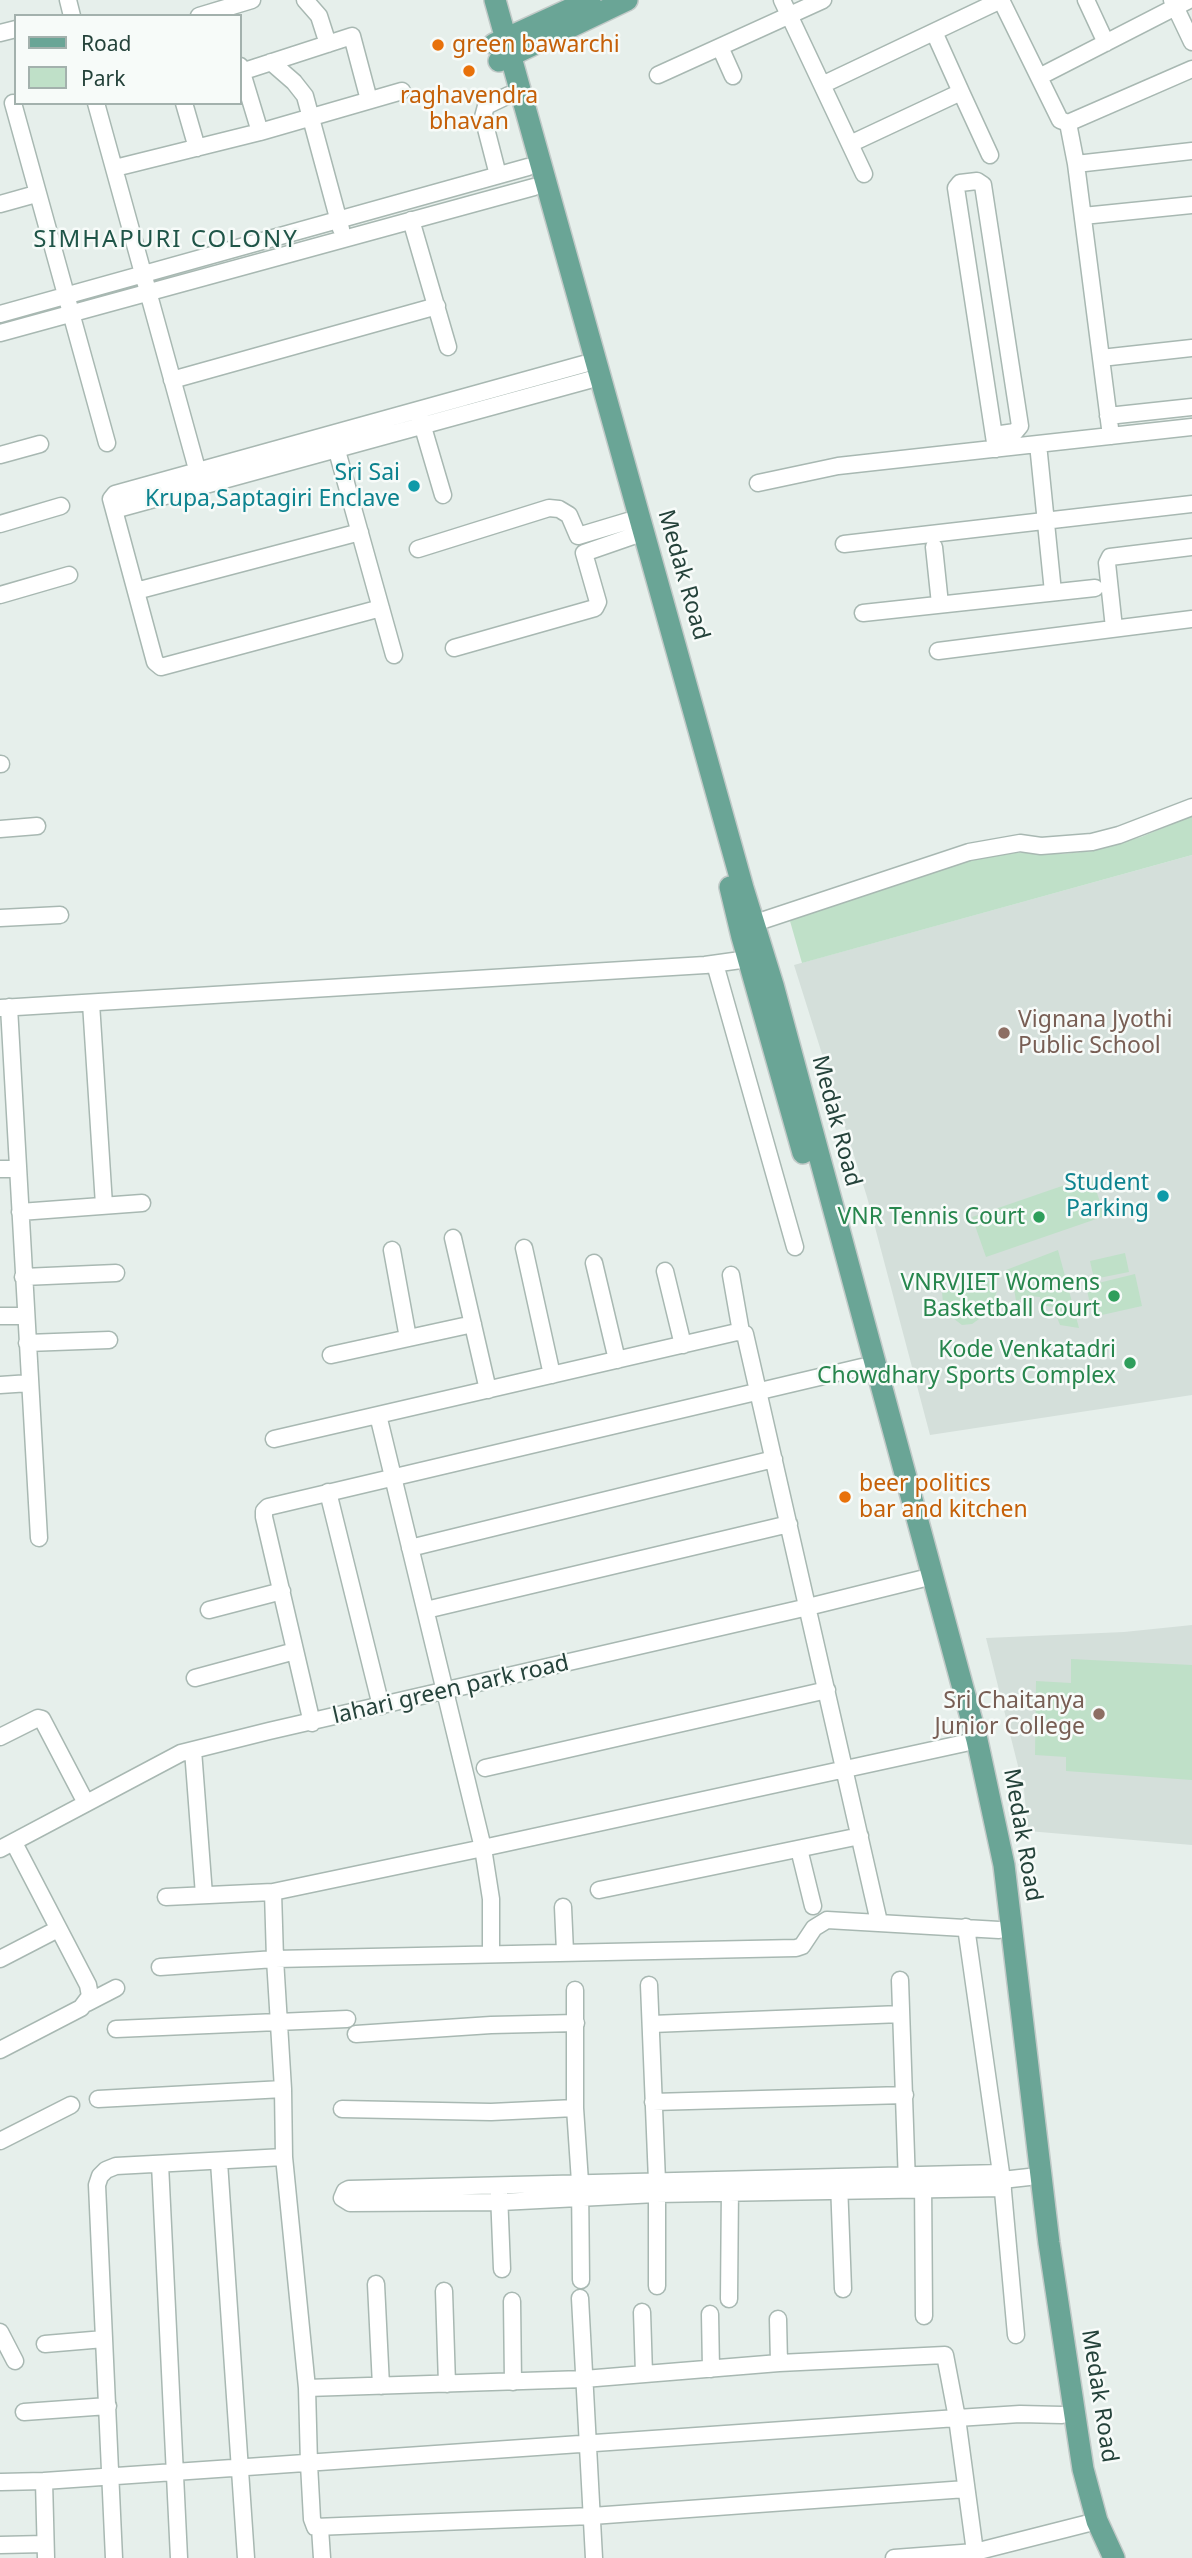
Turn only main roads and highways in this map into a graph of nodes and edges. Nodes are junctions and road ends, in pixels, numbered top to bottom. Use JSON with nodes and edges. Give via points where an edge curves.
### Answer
{"nodes":[{"id":1,"x":482,"y":0,"type":"edge"},
{"id":2,"x":495,"y":0,"type":"edge"},
{"id":3,"x":590,"y":0,"type":"edge"},
{"id":4,"x":626,"y":0,"type":"edge"},
{"id":5,"x":503,"y":50,"type":"junction"},
{"id":6,"x":690,"y":718,"type":"junction"},
{"id":7,"x":1091,"y":2523,"type":"junction"},
{"id":8,"x":1101,"y":2558,"type":"edge"},
{"id":9,"x":1114,"y":2558,"type":"edge"}],
"edges":[{"from":1,"to":5,"type":"main road","name":"Medak Road"},
{"from":2,"to":5,"type":"main road","name":"Medak Road"},
{"from":3,"to":5,"type":"main road"},
{"from":4,"to":5,"type":"main road"},
{"from":5,"to":6,"type":"main road","name":"Medak Road"},
{"from":5,"to":6,"type":"main road","name":"Medak Road","via":[[509,95],[531,177],[630,528]]},
{"from":6,"to":7,"type":"main road","name":"Medak Road","via":[[748,958],[965,1743],[992,1867],[1062,2415],[1072,2471]]},
{"from":6,"to":7,"type":"main road","name":"Medak Road","via":[[755,923],[991,1797],[1004,1866],[1052,2269]]},
{"from":7,"to":8,"type":"main road","name":"Medak Road"},
{"from":7,"to":9,"type":"main road","name":"Medak Road"}]}
